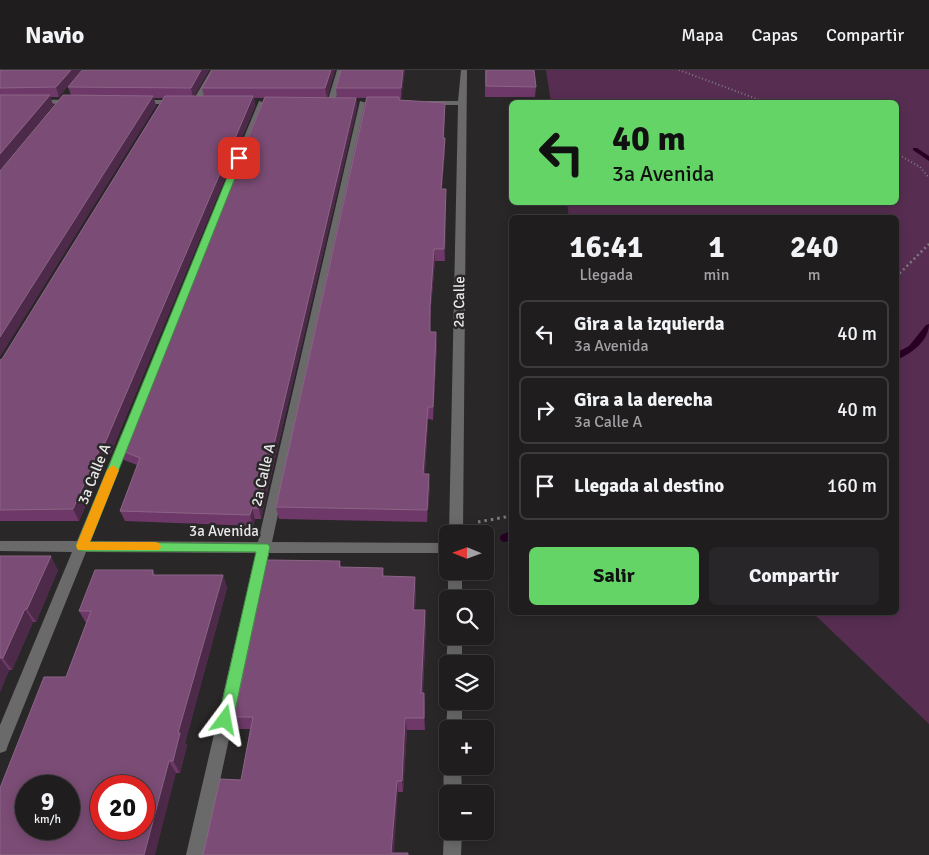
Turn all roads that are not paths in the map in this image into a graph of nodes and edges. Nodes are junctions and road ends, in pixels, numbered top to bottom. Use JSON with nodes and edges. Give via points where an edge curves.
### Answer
{"nodes":[{"id":1,"x":214,"y":70,"type":"edge"},
{"id":2,"x":340,"y":70,"type":"edge"},
{"id":3,"x":464,"y":70,"type":"edge"},
{"id":4,"x":65,"y":98,"type":"junction"},
{"id":5,"x":0,"y":101,"type":"edge"},
{"id":6,"x":81,"y":102,"type":"edge"},
{"id":7,"x":127,"y":102,"type":"edge"},
{"id":8,"x":196,"y":102,"type":"junction"},
{"id":9,"x":205,"y":102,"type":"edge"},
{"id":10,"x":262,"y":103,"type":"edge"},
{"id":11,"x":321,"y":103,"type":"edge"},
{"id":12,"x":364,"y":103,"type":"edge"},
{"id":13,"x":422,"y":103,"type":"edge"},
{"id":14,"x":462,"y":103,"type":"junction"},
{"id":15,"x":56,"y":109,"type":"edge"},
{"id":16,"x":198,"y":260,"type":"edge"},
{"id":17,"x":131,"y":426,"type":"edge"},
{"id":18,"x":456,"y":525,"type":"edge"},
{"id":19,"x":0,"y":546,"type":"edge"},
{"id":20,"x":82,"y":546,"type":"junction"},
{"id":21,"x":264,"y":547,"type":"junction"},
{"id":22,"x":439,"y":548,"type":"edge"},
{"id":23,"x":0,"y":745,"type":"edge"},
{"id":24,"x":452,"y":840,"type":"edge"},
{"id":25,"x":195,"y":855,"type":"edge"},
{"id":26,"x":452,"y":855,"type":"edge"}],
"edges":[{"from":1,"to":8,"type":"street"},
{"from":2,"to":11,"type":"street","via":[[335,103]]},
{"from":3,"to":14,"type":"street","name":"2a Calle"},
{"from":4,"to":5,"type":"street"},
{"from":4,"to":6,"type":"street"},
{"from":4,"to":15,"type":"street"},
{"from":7,"to":8,"type":"street","via":[[162,106]]},
{"from":8,"to":9,"type":"street"},
{"from":10,"to":16,"type":"street"},
{"from":12,"to":21,"type":"street","name":"2a Calle A"},
{"from":13,"to":14,"type":"street"},
{"from":14,"to":18,"type":"street","name":"2a Calle"},
{"from":17,"to":20,"type":"street","name":"3a Calle A"},
{"from":19,"to":20,"type":"street","name":"3a Avenida"},
{"from":20,"to":21,"type":"street","name":"3a Avenida"},
{"from":20,"to":23,"type":"street","name":"3a Calle A"},
{"from":21,"to":22,"type":"street","name":"3a Avenida"},
{"from":21,"to":25,"type":"street","name":"2a Calle A"},
{"from":24,"to":26,"type":"street"}]}
